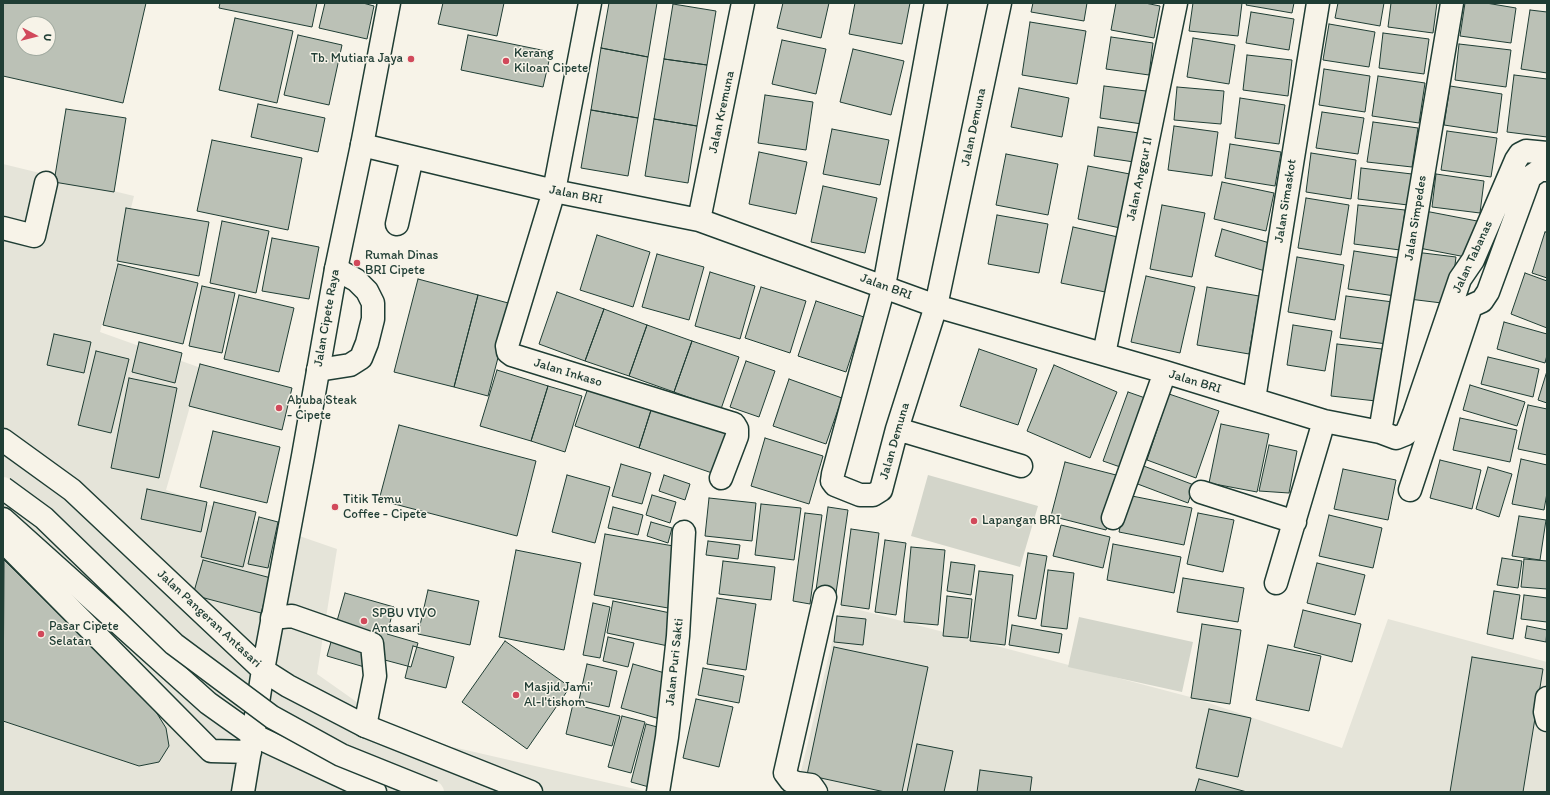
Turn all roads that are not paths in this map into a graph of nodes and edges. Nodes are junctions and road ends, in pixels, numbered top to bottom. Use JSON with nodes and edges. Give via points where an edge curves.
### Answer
{"nodes":[{"id":1,"x":389,"y":3,"type":"edge"},
{"id":2,"x":590,"y":3,"type":"edge"},
{"id":3,"x":743,"y":3,"type":"edge"},
{"id":4,"x":936,"y":3,"type":"edge"},
{"id":5,"x":1000,"y":3,"type":"edge"},
{"id":6,"x":1176,"y":3,"type":"edge"},
{"id":7,"x":1318,"y":3,"type":"edge"},
{"id":8,"x":1452,"y":3,"type":"edge"},
{"id":9,"x":362,"y":145,"type":"junction"},
{"id":10,"x":1547,"y":153,"type":"edge"},
{"id":11,"x":412,"y":157,"type":"junction"},
{"id":12,"x":1547,"y":170,"type":"edge"},
{"id":13,"x":46,"y":183,"type":"dead end"},
{"id":14,"x":554,"y":191,"type":"junction"},
{"id":15,"x":700,"y":220,"type":"junction"},
{"id":16,"x":397,"y":224,"type":"dead end"},
{"id":17,"x":3,"y":228,"type":"edge"},
{"id":18,"x":336,"y":269,"type":"junction"},
{"id":19,"x":884,"y":286,"type":"junction"},
{"id":20,"x":936,"y":306,"type":"junction"},
{"id":21,"x":1104,"y":354,"type":"junction"},
{"id":22,"x":318,"y":370,"type":"junction"},
{"id":23,"x":1165,"y":372,"type":"junction"},
{"id":24,"x":1254,"y":400,"type":"junction"},
{"id":25,"x":1324,"y":421,"type":"junction"},
{"id":26,"x":897,"y":429,"type":"junction"},
{"id":27,"x":1380,"y":432,"type":"junction"},
{"id":28,"x":1406,"y":434,"type":"joint"},
{"id":29,"x":3,"y":440,"type":"edge"},
{"id":30,"x":1021,"y":466,"type":"dead end"},
{"id":31,"x":721,"y":478,"type":"dead end"},
{"id":32,"x":3,"y":488,"type":"edge"},
{"id":33,"x":1410,"y":490,"type":"dead end"},
{"id":34,"x":1201,"y":492,"type":"dead end"},
{"id":35,"x":1113,"y":518,"type":"dead end"},
{"id":36,"x":1295,"y":522,"type":"junction"},
{"id":37,"x":684,"y":532,"type":"dead end"},
{"id":38,"x":7,"y":534,"type":"edge"},
{"id":39,"x":1276,"y":583,"type":"dead end"},
{"id":40,"x":825,"y":597,"type":"dead end"},
{"id":41,"x":271,"y":626,"type":"junction"},
{"id":42,"x":263,"y":670,"type":"junction"},
{"id":43,"x":288,"y":686,"type":"junction"},
{"id":44,"x":1547,"y":698,"type":"edge"},
{"id":45,"x":1547,"y":720,"type":"edge"},
{"id":46,"x":365,"y":726,"type":"junction"},
{"id":47,"x":251,"y":744,"type":"junction"},
{"id":48,"x":243,"y":792,"type":"edge"},
{"id":49,"x":375,"y":792,"type":"edge"},
{"id":50,"x":433,"y":792,"type":"edge"},
{"id":51,"x":531,"y":792,"type":"edge"},
{"id":52,"x":658,"y":792,"type":"edge"},
{"id":53,"x":816,"y":792,"type":"edge"}],
"edges":[{"from":1,"to":9,"type":"street","name":"Jalan Cipete Raya"},
{"from":2,"to":14,"type":"street"},
{"from":3,"to":15,"type":"street","name":"Jalan Kremuna"},
{"from":4,"to":19,"type":"street","name":"Jalan Demuna"},
{"from":5,"to":20,"type":"street","name":"Jalan Demuna"},
{"from":6,"to":21,"type":"street","name":"Jalan Anggur II"},
{"from":7,"to":24,"type":"street","name":"Jalan Simaskot"},
{"from":8,"to":27,"type":"street","name":"Jalan Simpedes"},
{"from":9,"to":11,"type":"street","name":"Jalan BRI"},
{"from":9,"to":18,"type":"street","name":"Jalan Cipete Raya"},
{"from":10,"to":28,"type":"street","name":"Jalan Tabanas","via":[[1526,151],[1516,160],[1473,260],[1460,279]]},
{"from":11,"to":14,"type":"street","name":"Jalan BRI"},
{"from":11,"to":16,"type":"street"},
{"from":12,"to":33,"type":"street","via":[[1540,170],[1530,177],[1488,292],[1482,301],[1472,306]]},
{"from":13,"to":17,"type":"street","via":[[34,236]]},
{"from":14,"to":15,"type":"street","name":"Jalan BRI"},
{"from":14,"to":31,"type":"street","name":"Jalan Inkaso","via":[[507,346],[508,352],[512,356],[734,424],[737,436]]},
{"from":15,"to":19,"type":"street","name":"Jalan BRI"},
{"from":18,"to":22,"type":"street","name":"Jalan Cipete Raya"},
{"from":18,"to":22,"type":"street","via":[[356,280],[367,291],[373,304],[373,319],[361,358],[350,365]]},
{"from":19,"to":20,"type":"street","name":"Jalan BRI"},
{"from":19,"to":26,"type":"street","name":"Jalan Demuna","via":[[833,474],[832,481],[835,485],[860,494],[873,495],[881,490]]},
{"from":20,"to":21,"type":"street","name":"Jalan BRI"},
{"from":20,"to":26,"type":"street","name":"Jalan Demuna"},
{"from":21,"to":23,"type":"street","name":"Jalan BRI"},
{"from":22,"to":41,"type":"street","name":"Jalan Cipete Raya"},
{"from":23,"to":24,"type":"street","name":"Jalan BRI"},
{"from":23,"to":35,"type":"street"},
{"from":24,"to":25,"type":"street","name":"Jalan BRI"},
{"from":25,"to":27,"type":"street","name":"Jalan BRI"},
{"from":25,"to":36,"type":"street"},
{"from":26,"to":30,"type":"street"},
{"from":27,"to":28,"type":"street","name":"Jalan BRI","via":[[1396,438]]},
{"from":29,"to":42,"type":"street","name":"Jalan Pangeran Antasari","via":[[72,490]]},
{"from":32,"to":50,"type":"street","bridge":true,"via":[[44,518],[174,644],[272,717],[341,755]]},
{"from":34,"to":36,"type":"street"},
{"from":36,"to":39,"type":"street"},
{"from":37,"to":52,"type":"street","name":"Jalan Puri Sakti","via":[[678,636]]},
{"from":38,"to":47,"type":"street","via":[[208,703]]},
{"from":38,"to":47,"type":"street","via":[[211,751]]},
{"from":40,"to":53,"type":"street","via":[[785,773],[791,781],[811,785]]},
{"from":41,"to":42,"type":"street","name":"Jalan Cipete Raya"},
{"from":41,"to":43,"type":"street","name":"Jalan Cipete Raya","via":[[271,649]]},
{"from":41,"to":46,"type":"street","via":[[292,616],[372,644],[375,676]]},
{"from":42,"to":43,"type":"street","name":"Jalan Pangeran Antasari"},
{"from":42,"to":47,"type":"street","name":"Jalan Cipete Raya"},
{"from":43,"to":46,"type":"street","name":"Jalan Pangeran Antasari"},
{"from":44,"to":45,"type":"street"},
{"from":46,"to":51,"type":"street","name":"Jalan Pangeran Antasari"},
{"from":47,"to":48,"type":"street","name":"Jalan Cipete Raya"},
{"from":47,"to":49,"type":"street"}]}
